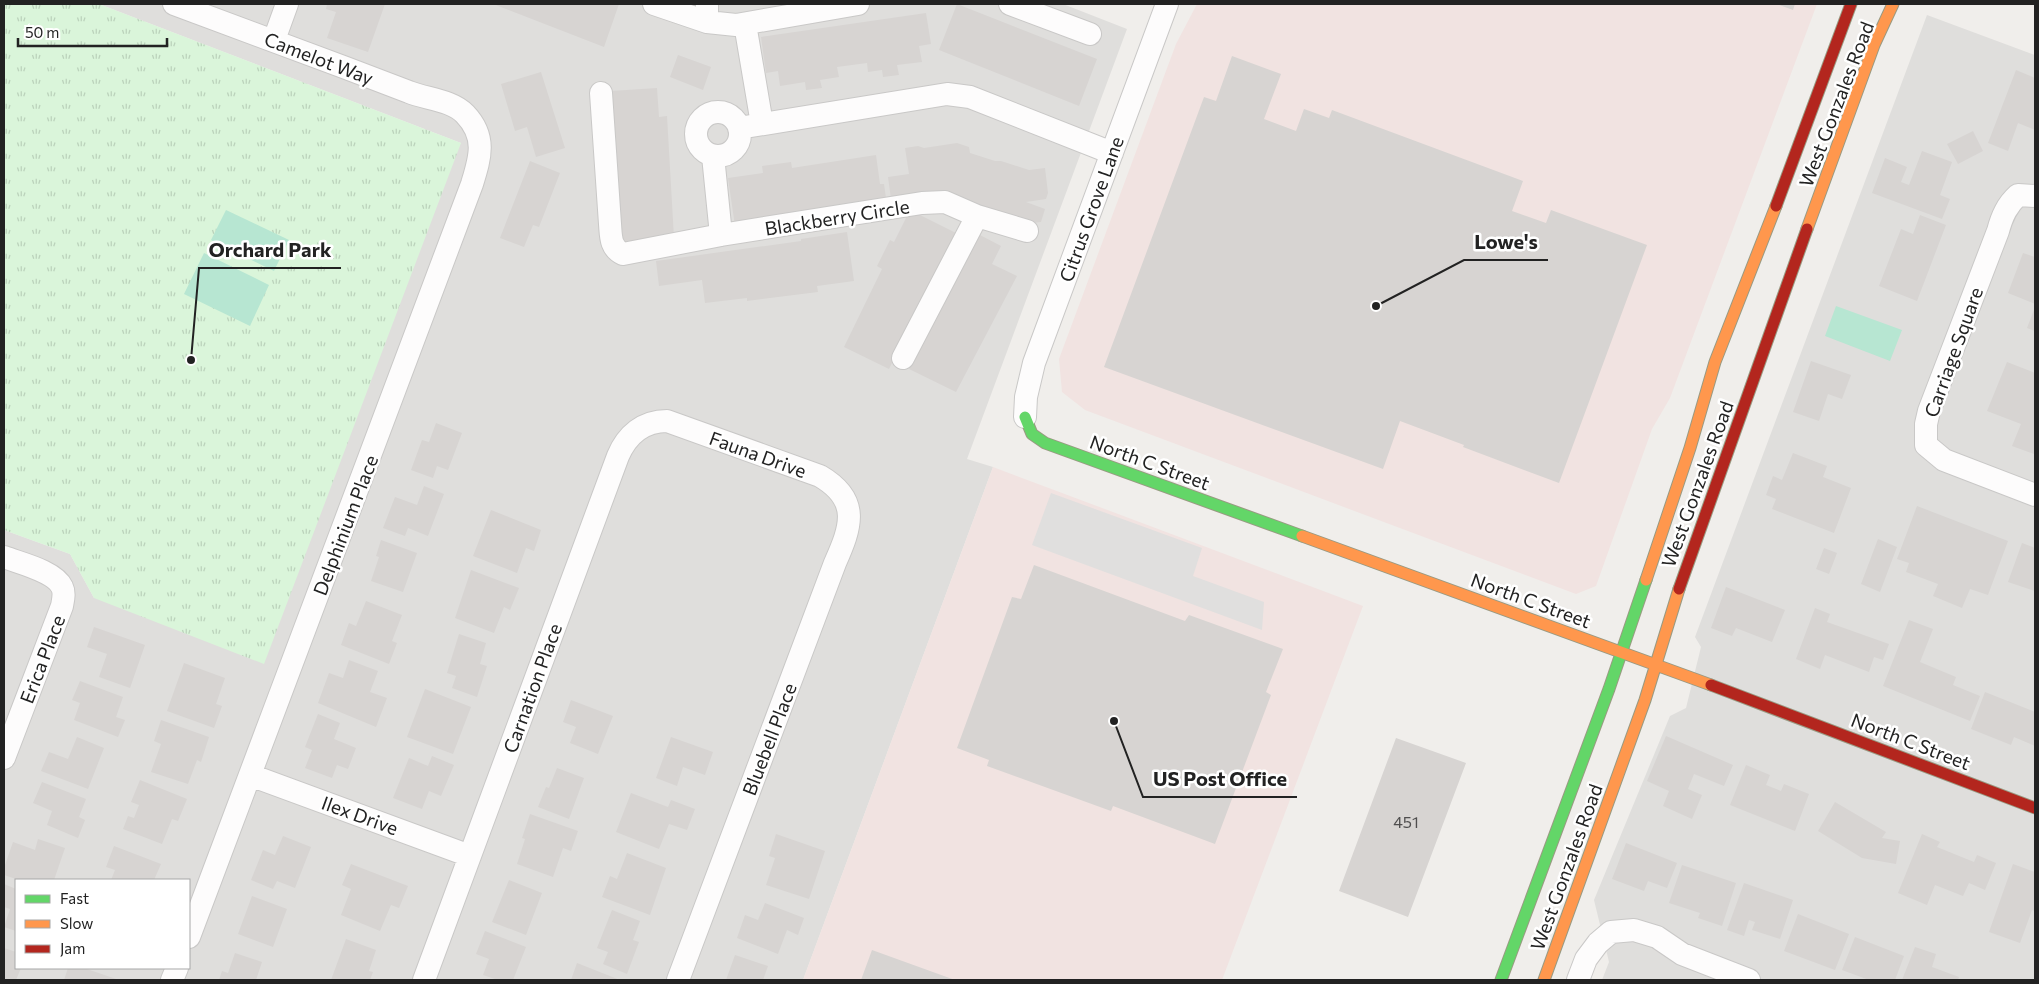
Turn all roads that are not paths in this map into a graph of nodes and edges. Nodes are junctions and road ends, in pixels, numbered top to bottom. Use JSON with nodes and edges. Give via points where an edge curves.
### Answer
{"nodes":[{"id":1,"x":174,"y":4,"type":"edge"},
{"id":2,"x":286,"y":4,"type":"edge"},
{"id":3,"x":654,"y":4,"type":"edge"},
{"id":4,"x":858,"y":4,"type":"edge"},
{"id":5,"x":1010,"y":4,"type":"edge"},
{"id":6,"x":1168,"y":4,"type":"edge"},
{"id":7,"x":1851,"y":4,"type":"edge"},
{"id":8,"x":1893,"y":4,"type":"edge"},
{"id":9,"x":707,"y":13,"type":"edge"},
{"id":10,"x":745,"y":24,"type":"junction"},
{"id":11,"x":1090,"y":34,"type":"dead end"},
{"id":12,"x":274,"y":40,"type":"junction"},
{"id":13,"x":601,"y":93,"type":"dead end"},
{"id":14,"x":464,"y":112,"type":"joint"},
{"id":15,"x":762,"y":124,"type":"junction"},
{"id":16,"x":739,"y":128,"type":"junction"},
{"id":17,"x":1112,"y":152,"type":"junction"},
{"id":18,"x":713,"y":156,"type":"junction"},
{"id":19,"x":2035,"y":196,"type":"edge"},
{"id":20,"x":977,"y":216,"type":"junction"},
{"id":21,"x":1027,"y":231,"type":"dead end"},
{"id":22,"x":721,"y":235,"type":"junction"},
{"id":23,"x":903,"y":358,"type":"dead end"},
{"id":24,"x":1025,"y":417,"type":"joint"},
{"id":25,"x":667,"y":421,"type":"joint"},
{"id":26,"x":2035,"y":494,"type":"edge"},
{"id":27,"x":843,"y":497,"type":"joint"},
{"id":28,"x":4,"y":557,"type":"edge"},
{"id":29,"x":1621,"y":652,"type":"junction"},
{"id":30,"x":1655,"y":666,"type":"junction"},
{"id":31,"x":4,"y":758,"type":"edge"},
{"id":32,"x":250,"y":775,"type":"junction"},
{"id":33,"x":2035,"y":808,"type":"edge"},
{"id":34,"x":470,"y":856,"type":"junction"},
{"id":35,"x":190,"y":934,"type":"edge"},
{"id":36,"x":424,"y":980,"type":"edge"},
{"id":37,"x":678,"y":980,"type":"edge"},
{"id":38,"x":1501,"y":980,"type":"edge"},
{"id":39,"x":1544,"y":980,"type":"edge"},
{"id":40,"x":1578,"y":980,"type":"edge"},
{"id":41,"x":1749,"y":980,"type":"edge"}],
"edges":[{"from":1,"to":12,"type":"street","name":"Camelot Way"},
{"from":2,"to":12,"type":"street"},
{"from":3,"to":9,"type":"street"},
{"from":4,"to":10,"type":"street"},
{"from":5,"to":11,"type":"street"},
{"from":6,"to":17,"type":"street","name":"Citrus Grove Lane"},
{"from":7,"to":29,"type":"main road","name":"West Gonzales Road","via":[[1764,250],[1715,362],[1690,448]]},
{"from":8,"to":30,"type":"main road","name":"West Gonzales Road","via":[[1874,45],[1792,259]]},
{"from":9,"to":10,"type":"street","via":[[736,26]]},
{"from":10,"to":15,"type":"street"},
{"from":12,"to":14,"type":"street","name":"Camelot Way"},
{"from":13,"to":22,"type":"street","name":"Blackberry Circle","via":[[610,224],[615,250],[622,254]]},
{"from":14,"to":32,"type":"street","name":"Delphinium Place","via":[[481,145],[472,184]]},
{"from":15,"to":16,"type":"street"},
{"from":15,"to":17,"type":"street","via":[[947,94],[970,97]]},
{"from":16,"to":18,"type":"street","via":[[738,143],[734,149],[728,154]]},
{"from":16,"to":18,"type":"street","via":[[724,114],[717,112],[704,117],[696,129],[697,143]]},
{"from":17,"to":24,"type":"street","name":"Citrus Grove Lane","via":[[1034,363]]},
{"from":18,"to":22,"type":"street"},
{"from":19,"to":26,"type":"street","name":"Carriage Square","via":[[2018,195],[2002,217],[1926,424],[1926,445],[1944,460]]},
{"from":20,"to":21,"type":"street","name":"Blackberry Circle"},
{"from":20,"to":22,"type":"street","name":"Blackberry Circle","via":[[945,202],[930,203]]},
{"from":20,"to":23,"type":"street"},
{"from":24,"to":29,"type":"main road","name":"North C Street","via":[[1032,434],[1045,443]]},
{"from":25,"to":27,"type":"street","name":"Fauna Drive","via":[[820,476],[834,484]]},
{"from":25,"to":34,"type":"street","name":"Carnation Place","via":[[648,423],[623,444]]},
{"from":27,"to":37,"type":"street","name":"Bluebell Place","via":[[850,521],[847,536]]},
{"from":28,"to":31,"type":"street","name":"Erica Place","via":[[55,578],[64,594]]},
{"from":29,"to":30,"type":"main road","name":"North C Street"},
{"from":29,"to":38,"type":"main road","name":"West Gonzales Road"},
{"from":30,"to":33,"type":"main road","name":"North C Street","via":[[1781,710]]},
{"from":30,"to":39,"type":"main road","name":"West Gonzales Road","via":[[1646,700]]},
{"from":32,"to":34,"type":"street","name":"Ilex Drive"},
{"from":32,"to":35,"type":"street","name":"Delphinium Place"},
{"from":34,"to":36,"type":"street","name":"Carnation Place"},
{"from":40,"to":41,"type":"street","via":[[1586,958],[1598,943],[1611,932],[1634,930],[1657,937],[1682,954]]}]}
